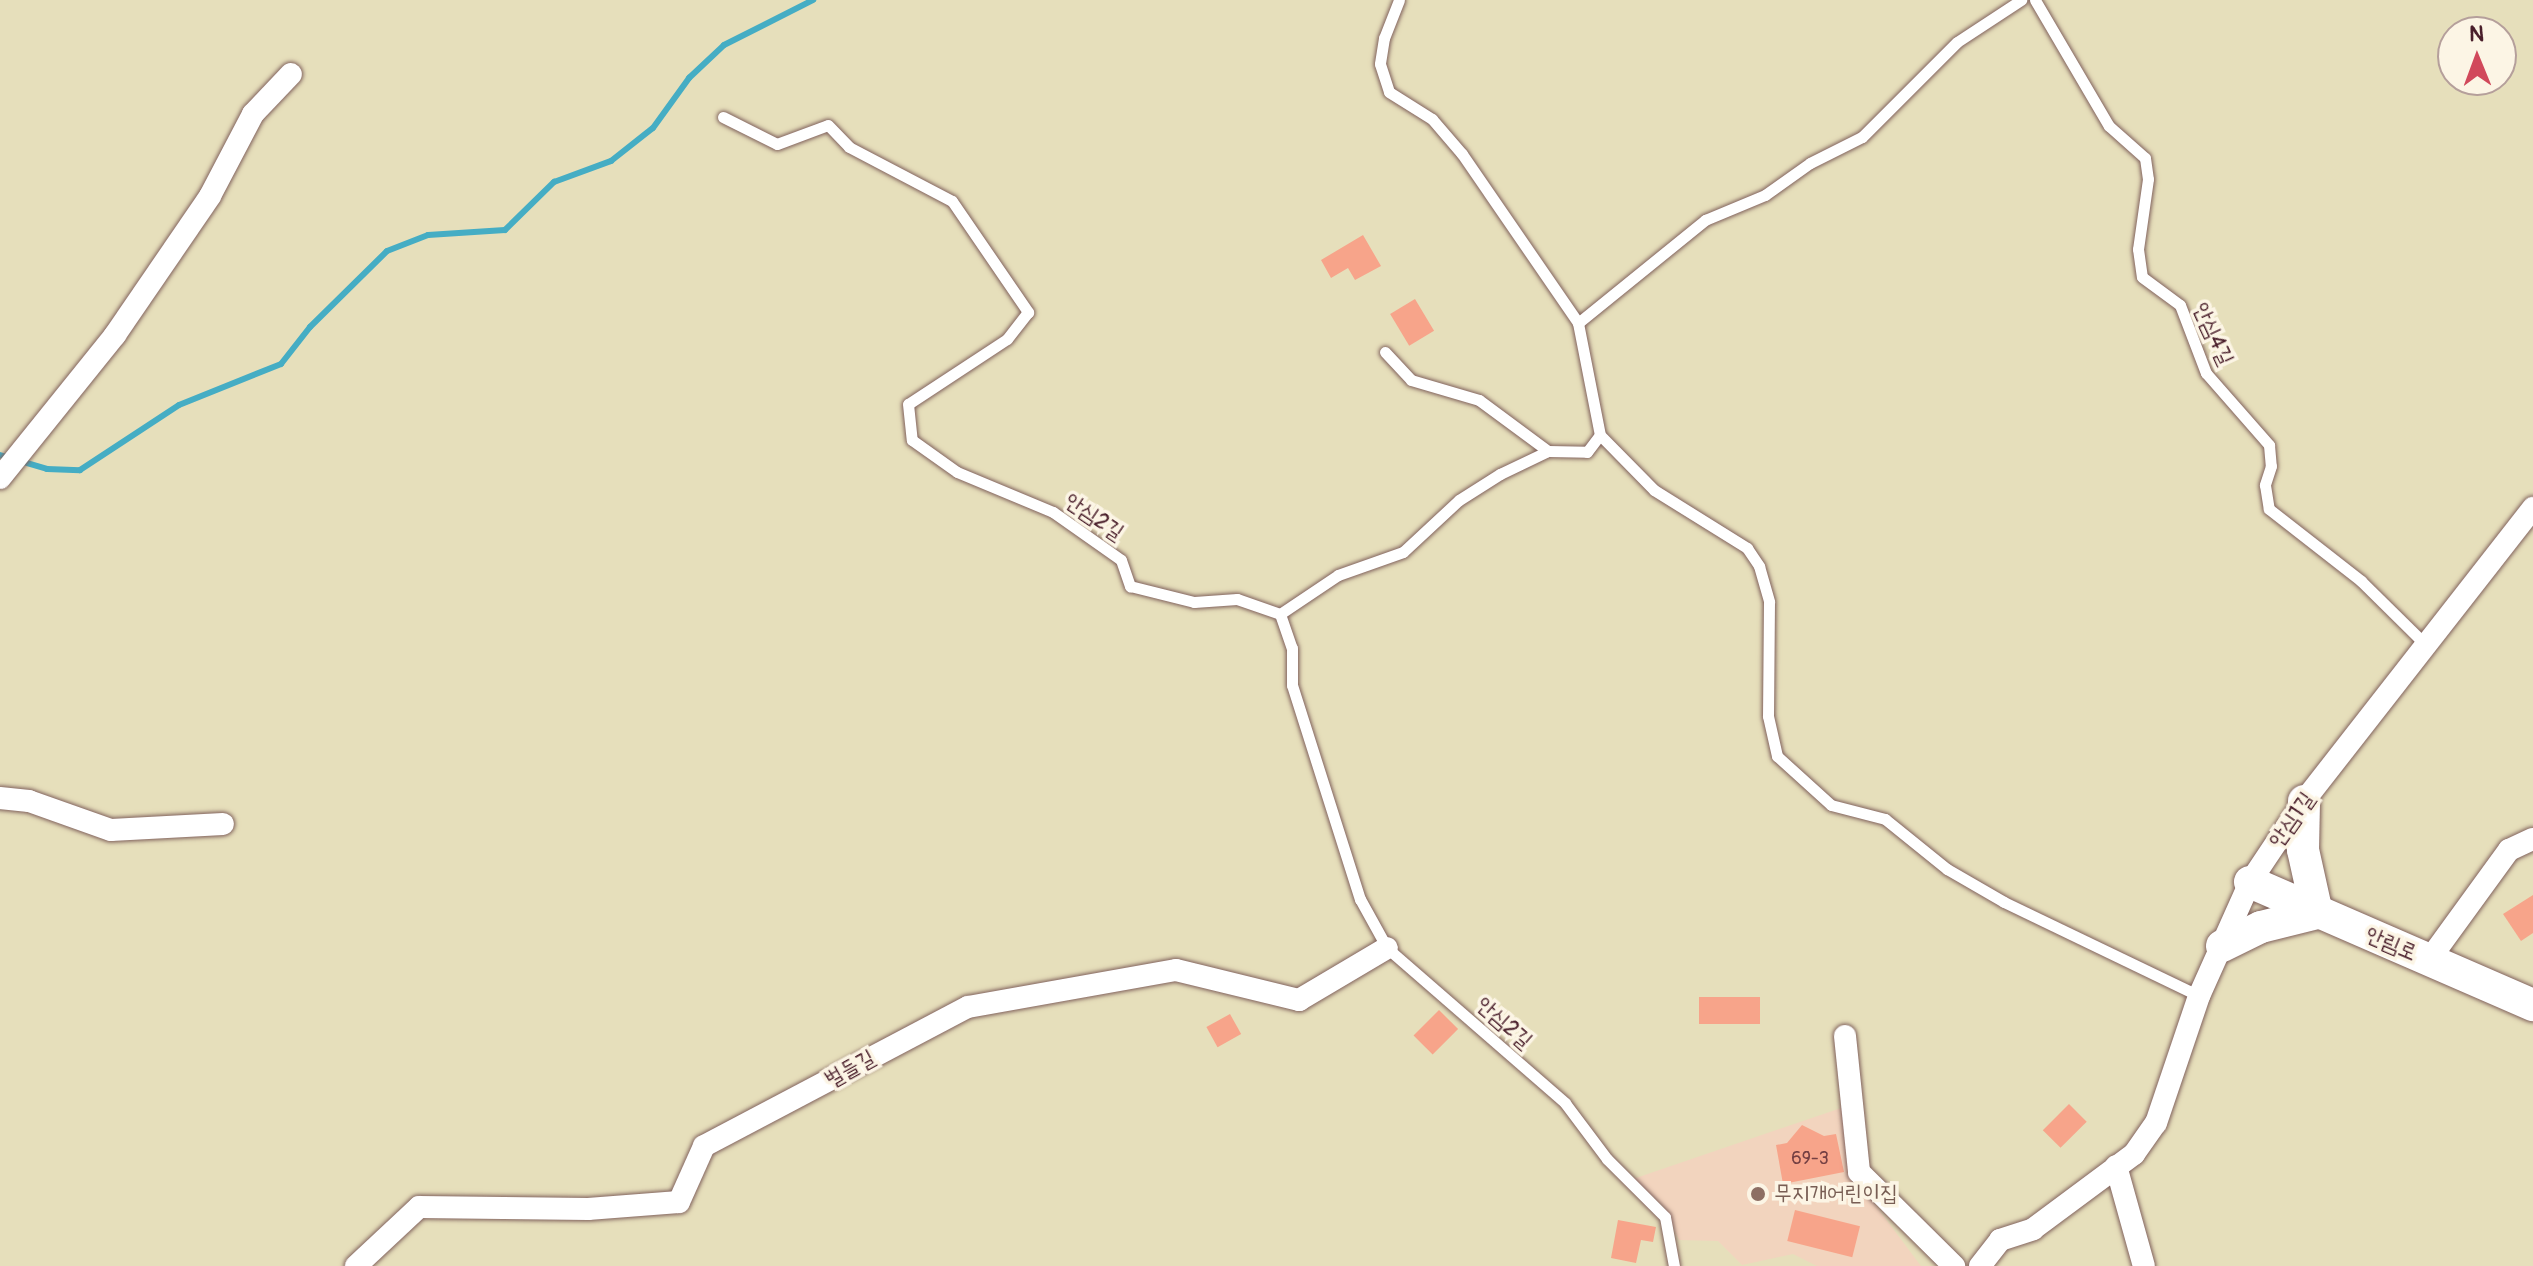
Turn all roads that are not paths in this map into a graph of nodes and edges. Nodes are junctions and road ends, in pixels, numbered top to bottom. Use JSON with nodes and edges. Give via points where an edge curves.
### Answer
{"nodes":[{"id":1,"x":1399,"y":0,"type":"edge"},
{"id":2,"x":2021,"y":0,"type":"edge"},
{"id":3,"x":2035,"y":0,"type":"edge"},
{"id":4,"x":291,"y":74,"type":"dead end"},
{"id":5,"x":723,"y":117,"type":"dead end"},
{"id":6,"x":1578,"y":323,"type":"junction"},
{"id":7,"x":1385,"y":352,"type":"dead end"},
{"id":8,"x":1600,"y":435,"type":"junction"},
{"id":9,"x":1548,"y":451,"type":"junction"},
{"id":10,"x":3,"y":473,"type":"edge"},
{"id":11,"x":2533,"y":508,"type":"edge"},
{"id":12,"x":1280,"y":614,"type":"junction"},
{"id":13,"x":2426,"y":645,"type":"junction"},
{"id":14,"x":0,"y":798,"type":"edge"},
{"id":15,"x":2304,"y":801,"type":"junction"},
{"id":16,"x":223,"y":824,"type":"dead end"},
{"id":17,"x":2533,"y":839,"type":"edge"},
{"id":18,"x":2250,"y":882,"type":"junction"},
{"id":19,"x":2317,"y":913,"type":"junction"},
{"id":20,"x":2222,"y":946,"type":"junction"},
{"id":21,"x":1387,"y":948,"type":"junction"},
{"id":22,"x":2429,"y":960,"type":"junction"},
{"id":23,"x":2199,"y":996,"type":"junction"},
{"id":24,"x":2533,"y":1005,"type":"edge"},
{"id":25,"x":1845,"y":1036,"type":"dead end"},
{"id":26,"x":2116,"y":1166,"type":"junction"},
{"id":27,"x":356,"y":1266,"type":"edge"},
{"id":28,"x":1674,"y":1266,"type":"edge"},
{"id":29,"x":1954,"y":1266,"type":"edge"},
{"id":30,"x":1980,"y":1266,"type":"edge"},
{"id":31,"x":2144,"y":1266,"type":"edge"}],
"edges":[{"from":1,"to":6,"type":"lane","via":[[1380,64],[1389,92],[1432,119],[1462,154]]},
{"from":2,"to":6,"type":"lane","via":[[1957,42],[1862,137],[1810,163],[1765,195],[1705,220]]},
{"from":3,"to":13,"type":"lane","name":"안심4길","via":[[2109,126],[2145,158],[2148,179],[2138,249],[2142,277],[2180,305],[2206,373],[2269,445],[2269,509],[2361,581]]},
{"from":4,"to":10,"type":"street","via":[[253,114],[210,196],[115,335]]},
{"from":5,"to":12,"type":"lane","name":"안심2길","via":[[777,144],[828,125],[849,147],[952,201],[1028,312],[1007,339],[908,404],[912,440],[957,472],[1053,512],[1121,560],[1130,586],[1194,602],[1237,599]]},
{"from":6,"to":8,"type":"lane"},
{"from":7,"to":9,"type":"lane","via":[[1411,380],[1479,400]]},
{"from":8,"to":9,"type":"lane","via":[[1587,452]]},
{"from":8,"to":23,"type":"lane","via":[[1654,490],[1747,548],[1759,566],[1769,602],[1768,716],[1777,756],[1801,781],[1831,805],[1885,819],[1947,869],[2004,902]]},
{"from":9,"to":12,"type":"lane","via":[[1459,500],[1403,552],[1338,575]]},
{"from":11,"to":13,"type":"street","name":"안심1길"},
{"from":12,"to":21,"type":"lane","name":"안심2길","via":[[1292,648],[1292,685],[1360,899]]},
{"from":13,"to":15,"type":"street","name":"안심1길"},
{"from":14,"to":16,"type":"street","via":[[29,801],[111,830]]},
{"from":15,"to":18,"type":"street","name":"안심1길"},
{"from":15,"to":19,"type":"street","via":[[2303,850]]},
{"from":17,"to":22,"type":"street","via":[[2509,850]]},
{"from":18,"to":19,"type":"street","name":"안림로"},
{"from":18,"to":20,"type":"street","name":"안심1길"},
{"from":19,"to":20,"type":"street","via":[[2261,927]]},
{"from":19,"to":22,"type":"street","name":"안림로"},
{"from":20,"to":23,"type":"street","name":"안심1길"},
{"from":21,"to":27,"type":"street","name":"벌들길","via":[[1299,1000],[1176,970],[968,1007],[704,1146],[679,1202],[588,1209],[419,1207]]},
{"from":21,"to":28,"type":"lane","name":"안심2길","via":[[1565,1103],[1607,1159],[1665,1217]]},
{"from":22,"to":24,"type":"street","name":"안림로"},
{"from":23,"to":26,"type":"street","name":"안심1길","via":[[2156,1123],[2134,1154]]},
{"from":25,"to":29,"type":"street","via":[[1859,1172]]},
{"from":26,"to":30,"type":"street","name":"안심1길","via":[[2033,1229],[2000,1240]]},
{"from":26,"to":31,"type":"street"}]}
